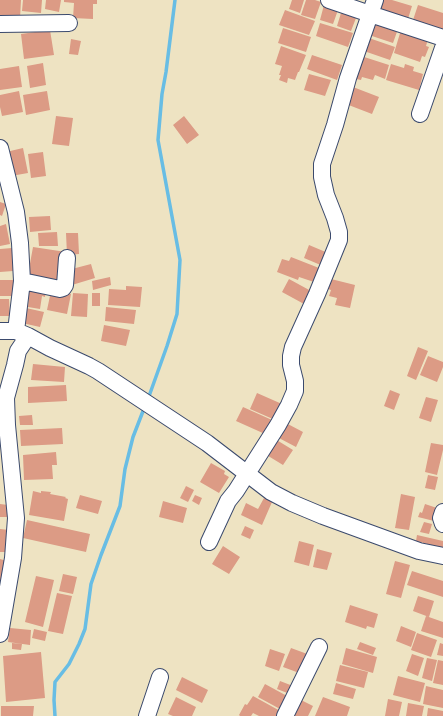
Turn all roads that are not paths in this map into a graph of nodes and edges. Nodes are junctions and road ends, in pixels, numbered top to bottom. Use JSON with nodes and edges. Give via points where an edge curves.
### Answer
{"nodes":[{"id":1,"x":329,"y":0,"type":"edge"},
{"id":2,"x":372,"y":7,"type":"edge"},
{"id":3,"x":69,"y":23,"type":"dead end"},
{"id":4,"x":0,"y":24,"type":"edge"},
{"id":5,"x":443,"y":38,"type":"edge"},
{"id":6,"x":443,"y":48,"type":"edge"},
{"id":7,"x":420,"y":114,"type":"dead end"},
{"id":8,"x":0,"y":148,"type":"edge"},
{"id":9,"x":67,"y":258,"type":"dead end"},
{"id":10,"x":22,"y":281,"type":"junction"},
{"id":11,"x":0,"y":331,"type":"edge"},
{"id":12,"x":22,"y":334,"type":"junction"},
{"id":13,"x":247,"y":473,"type":"junction"},
{"id":14,"x":443,"y":512,"type":"edge"},
{"id":15,"x":443,"y":524,"type":"edge"},
{"id":16,"x":209,"y":542,"type":"dead end"},
{"id":17,"x":443,"y":556,"type":"edge"},
{"id":18,"x":0,"y":634,"type":"edge"},
{"id":19,"x":319,"y":648,"type":"dead end"},
{"id":20,"x":160,"y":677,"type":"dead end"},
{"id":21,"x":147,"y":716,"type":"edge"},
{"id":22,"x":285,"y":716,"type":"edge"}],
"edges":[{"from":1,"to":2,"type":"street"},
{"from":2,"to":5,"type":"street"},
{"from":2,"to":13,"type":"street","via":[[322,164],[326,195],[335,218],[339,240],[293,347],[293,396]]},
{"from":3,"to":4,"type":"street"},
{"from":6,"to":7,"type":"street"},
{"from":8,"to":10,"type":"street","via":[[16,212]]},
{"from":9,"to":10,"type":"street","via":[[63,288]]},
{"from":10,"to":12,"type":"street"},
{"from":11,"to":12,"type":"street"},
{"from":12,"to":13,"type":"street","via":[[98,371],[207,443]]},
{"from":12,"to":18,"type":"street","via":[[6,398],[6,425],[16,518],[13,558]]},
{"from":13,"to":16,"type":"street","via":[[228,501]]},
{"from":13,"to":17,"type":"street","via":[[271,492],[292,503],[419,551]]},
{"from":14,"to":15,"type":"street"},
{"from":19,"to":22,"type":"street"},
{"from":20,"to":21,"type":"street"}]}
